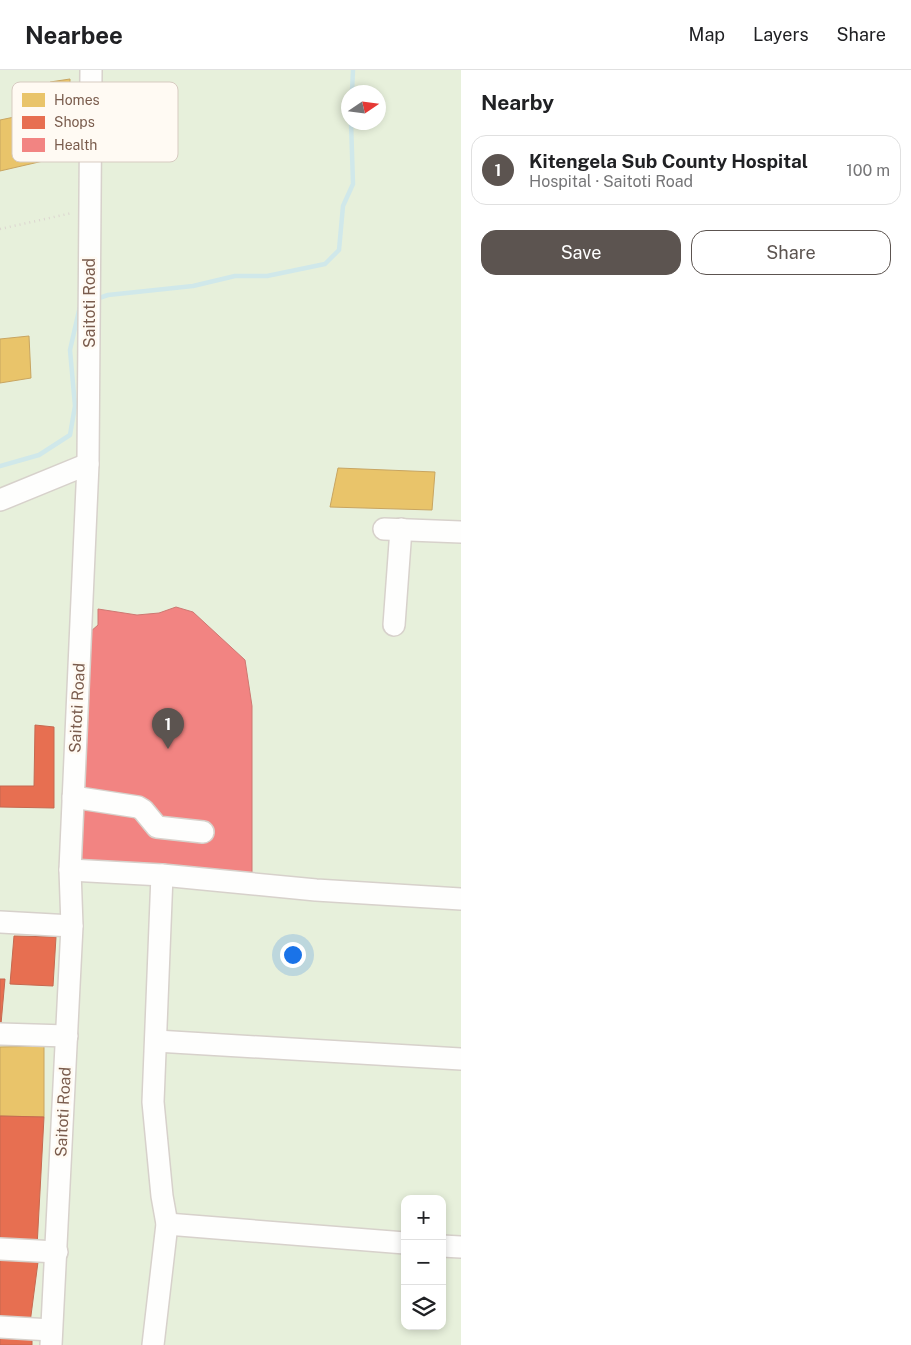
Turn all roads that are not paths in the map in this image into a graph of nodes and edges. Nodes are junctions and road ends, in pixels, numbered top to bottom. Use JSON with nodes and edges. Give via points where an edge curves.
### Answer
{"nodes":[{"id":1,"x":90,"y":162,"type":"edge"},
{"id":2,"x":88,"y":464,"type":"junction"},
{"id":3,"x":0,"y":500,"type":"edge"},
{"id":4,"x":461,"y":532,"type":"edge"},
{"id":5,"x":394,"y":625,"type":"dead end"},
{"id":6,"x":73,"y":797,"type":"junction"},
{"id":7,"x":203,"y":832,"type":"dead end"},
{"id":8,"x":70,"y":870,"type":"junction"},
{"id":9,"x":162,"y":875,"type":"junction"},
{"id":10,"x":461,"y":899,"type":"edge"},
{"id":11,"x":0,"y":922,"type":"edge"},
{"id":12,"x":72,"y":926,"type":"junction"},
{"id":13,"x":0,"y":1034,"type":"edge"},
{"id":14,"x":67,"y":1036,"type":"junction"},
{"id":15,"x":156,"y":1042,"type":"junction"},
{"id":16,"x":461,"y":1059,"type":"edge"},
{"id":17,"x":167,"y":1224,"type":"junction"},
{"id":18,"x":401,"y":1243,"type":"edge"},
{"id":19,"x":446,"y":1246,"type":"edge"},
{"id":20,"x":461,"y":1247,"type":"edge"},
{"id":21,"x":0,"y":1249,"type":"edge"},
{"id":22,"x":57,"y":1252,"type":"junction"},
{"id":23,"x":0,"y":1327,"type":"edge"},
{"id":24,"x":51,"y":1337,"type":"edge"},
{"id":25,"x":153,"y":1345,"type":"edge"}],
"edges":[{"from":1,"to":2,"type":"street","name":"Saitoti Road"},
{"from":2,"to":3,"type":"street"},
{"from":2,"to":6,"type":"street","name":"Saitoti Road"},
{"from":4,"to":5,"type":"street","via":[[392,529]]},
{"from":6,"to":7,"type":"street","via":[[138,807],[157,827]]},
{"from":6,"to":8,"type":"street","name":"Saitoti Road"},
{"from":8,"to":9,"type":"street"},
{"from":8,"to":12,"type":"street","name":"Saitoti Road"},
{"from":9,"to":10,"type":"street","via":[[316,890]]},
{"from":9,"to":15,"type":"street"},
{"from":11,"to":12,"type":"street"},
{"from":12,"to":14,"type":"street","name":"Saitoti Road"},
{"from":13,"to":14,"type":"street"},
{"from":14,"to":22,"type":"street","name":"Saitoti Road"},
{"from":15,"to":16,"type":"street"},
{"from":15,"to":17,"type":"street","via":[[153,1102]]},
{"from":17,"to":18,"type":"street"},
{"from":17,"to":25,"type":"street"},
{"from":19,"to":20,"type":"street"},
{"from":21,"to":22,"type":"street"},
{"from":22,"to":24,"type":"street","name":"Saitoti Road"},
{"from":23,"to":24,"type":"street"}]}
